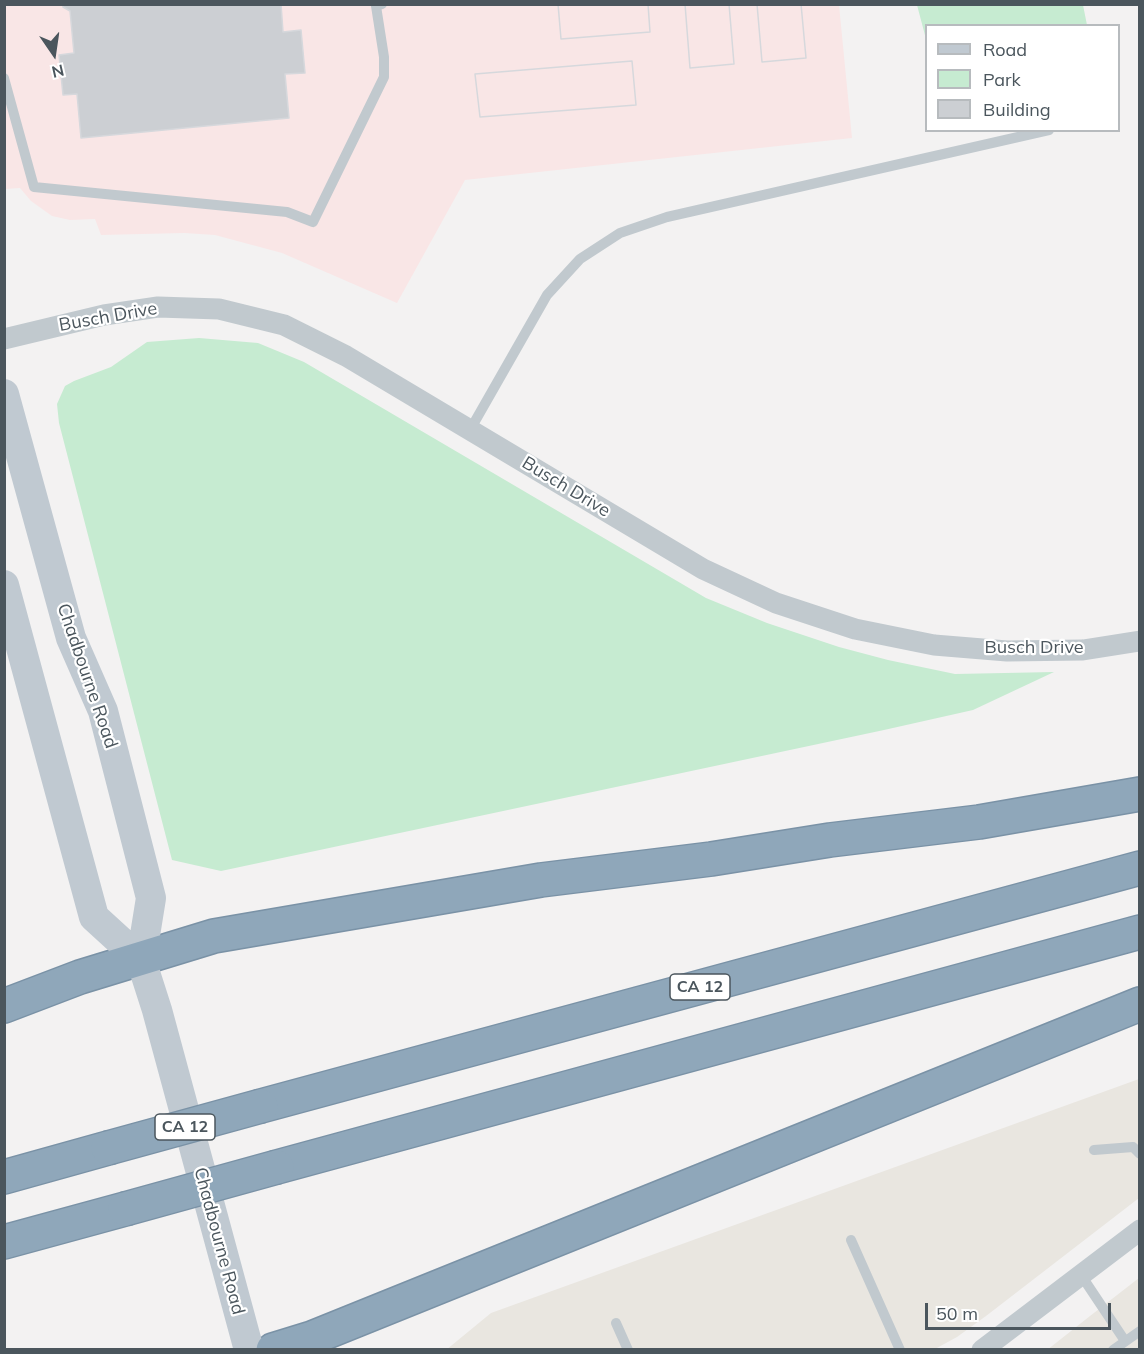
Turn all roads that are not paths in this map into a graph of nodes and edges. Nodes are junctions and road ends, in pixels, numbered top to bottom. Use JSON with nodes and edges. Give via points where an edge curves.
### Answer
{"nodes":[{"id":1,"x":382,"y":4,"type":"edge"},
{"id":2,"x":4,"y":78,"type":"edge"},
{"id":3,"x":1040,"y":132,"type":"edge"},
{"id":4,"x":4,"y":339,"type":"edge"},
{"id":5,"x":4,"y":394,"type":"edge"},
{"id":6,"x":470,"y":430,"type":"junction"},
{"id":7,"x":4,"y":585,"type":"edge"},
{"id":8,"x":1140,"y":641,"type":"edge"},
{"id":9,"x":1140,"y":794,"type":"edge"},
{"id":10,"x":1140,"y":868,"type":"edge"},
{"id":11,"x":1140,"y":932,"type":"edge"},
{"id":12,"x":141,"y":960,"type":"junction"},
{"id":13,"x":1140,"y":1004,"type":"edge"},
{"id":14,"x":4,"y":1006,"type":"edge"},
{"id":15,"x":1094,"y":1150,"type":"dead end"},
{"id":16,"x":1140,"y":1154,"type":"edge"},
{"id":17,"x":4,"y":1177,"type":"edge"},
{"id":18,"x":1140,"y":1230,"type":"edge"},
{"id":19,"x":851,"y":1240,"type":"dead end"},
{"id":20,"x":4,"y":1242,"type":"edge"},
{"id":21,"x":1081,"y":1275,"type":"junction"},
{"id":22,"x":616,"y":1323,"type":"dead end"},
{"id":23,"x":1140,"y":1331,"type":"edge"},
{"id":24,"x":1125,"y":1341,"type":"junction"},
{"id":25,"x":249,"y":1350,"type":"edge"},
{"id":26,"x":273,"y":1350,"type":"edge"},
{"id":27,"x":628,"y":1350,"type":"edge"},
{"id":28,"x":900,"y":1350,"type":"edge"},
{"id":29,"x":982,"y":1350,"type":"edge"},
{"id":30,"x":1113,"y":1350,"type":"edge"}],
"edges":[{"from":1,"to":2,"type":"lane","via":[[376,6],[384,77],[313,222],[286,212],[34,187]]},
{"from":3,"to":6,"type":"lane","via":[[667,217],[620,233],[580,259],[547,295]]},
{"from":4,"to":6,"type":"street","name":"Busch Drive","via":[[104,315],[158,307],[219,309],[294,330],[346,356]]},
{"from":5,"to":12,"type":"main road","name":"Chadbourne Road","via":[[71,638],[103,711],[151,898]]},
{"from":6,"to":8,"type":"street","name":"Busch Drive","via":[[703,568],[776,603],[855,629],[934,645],[1007,651],[1083,650]]},
{"from":7,"to":12,"type":"main road","name":"Chadbourne Road","via":[[94,916]]},
{"from":9,"to":12,"type":"highway","via":[[979,822],[541,880],[214,936]]},
{"from":10,"to":17,"type":"highway","number":"CA 12","bridge":true},
{"from":11,"to":20,"type":"highway","bridge":true},
{"from":12,"to":14,"type":"highway","via":[[80,977]]},
{"from":12,"to":25,"type":"main road","name":"Chadbourne Road"},
{"from":13,"to":26,"type":"highway","via":[[312,1338]]},
{"from":15,"to":16,"type":"lane","via":[[1133,1147]]},
{"from":18,"to":21,"type":"street"},
{"from":19,"to":28,"type":"lane"},
{"from":21,"to":24,"type":"lane"},
{"from":21,"to":29,"type":"street"},
{"from":22,"to":27,"type":"lane"},
{"from":23,"to":24,"type":"lane"},
{"from":24,"to":30,"type":"lane"}]}
